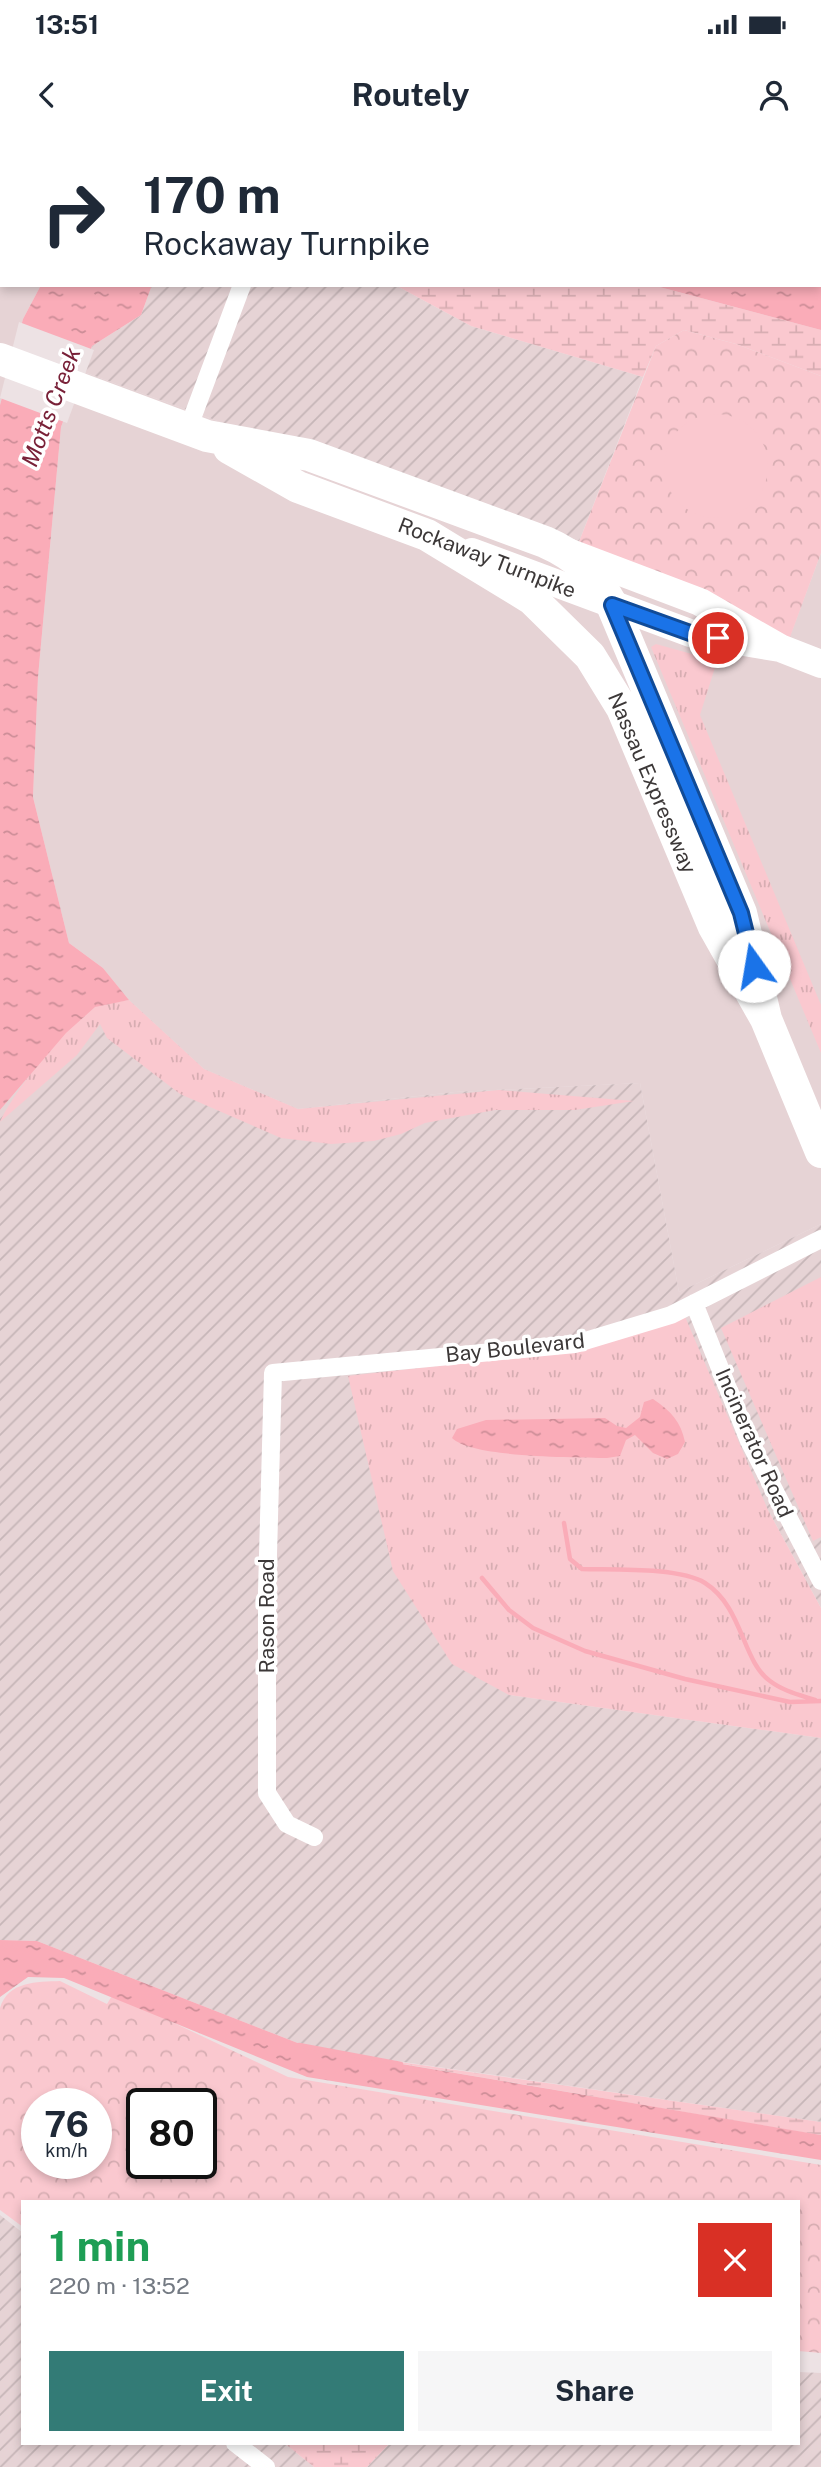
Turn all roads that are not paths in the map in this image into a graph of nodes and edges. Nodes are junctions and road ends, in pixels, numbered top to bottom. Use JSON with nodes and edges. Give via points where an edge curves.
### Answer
{"nodes":[{"id":1,"x":241,"y":287,"type":"edge"},
{"id":2,"x":0,"y":359,"type":"edge"},
{"id":3,"x":197,"y":432,"type":"junction"},
{"id":4,"x":427,"y":535,"type":"junction"},
{"id":5,"x":568,"y":552,"type":"junction"},
{"id":6,"x":612,"y":605,"type":"junction"},
{"id":7,"x":780,"y":648,"type":"junction"},
{"id":8,"x":821,"y":664,"type":"edge"},
{"id":9,"x":766,"y":1019,"type":"junction"},
{"id":10,"x":821,"y":1152,"type":"edge"},
{"id":11,"x":821,"y":1239,"type":"edge"},
{"id":12,"x":694,"y":1303,"type":"junction"},
{"id":13,"x":272,"y":1373,"type":"joint"},
{"id":14,"x":821,"y":1581,"type":"edge"},
{"id":15,"x":314,"y":1837,"type":"dead end"},
{"id":16,"x":238,"y":2445,"type":"edge"},
{"id":17,"x":266,"y":2467,"type":"edge"}],
"edges":[{"from":1,"to":3,"type":"street"},
{"from":2,"to":3,"type":"highway","name":"Rockaway Turnpike"},
{"from":3,"to":4,"type":"highway","name":"Rockaway Turnpike","via":[[298,487]]},
{"from":3,"to":5,"type":"highway","name":"Rockaway Turnpike","via":[[309,455]]},
{"from":4,"to":6,"type":"main road","name":"Rockaway Turnpike"},
{"from":4,"to":9,"type":"highway","name":"Nassau Expressway","via":[[539,605],[601,671],[632,730],[714,927]]},
{"from":5,"to":6,"type":"highway","name":"Nassau Expressway","via":[[592,574]]},
{"from":5,"to":7,"type":"main road","name":"Rockaway Turnpike","via":[[700,601]]},
{"from":6,"to":7,"type":"main road","name":"Rockaway Turnpike","via":[[690,633]]},
{"from":6,"to":9,"type":"highway","name":"Nassau Expressway","via":[[741,913]]},
{"from":7,"to":8,"type":"main road","name":"Rockaway Turnpike"},
{"from":9,"to":10,"type":"highway","name":"Nassau Expressway"},
{"from":11,"to":12,"type":"street","name":"Bay Boulevard"},
{"from":12,"to":13,"type":"street","name":"Bay Boulevard","via":[[671,1315],[575,1344]]},
{"from":12,"to":14,"type":"street","name":"Incinerator Road","via":[[749,1441]]},
{"from":13,"to":15,"type":"street","name":"Rason Road","via":[[267,1793],[287,1824]]},
{"from":16,"to":17,"type":"street"}]}
